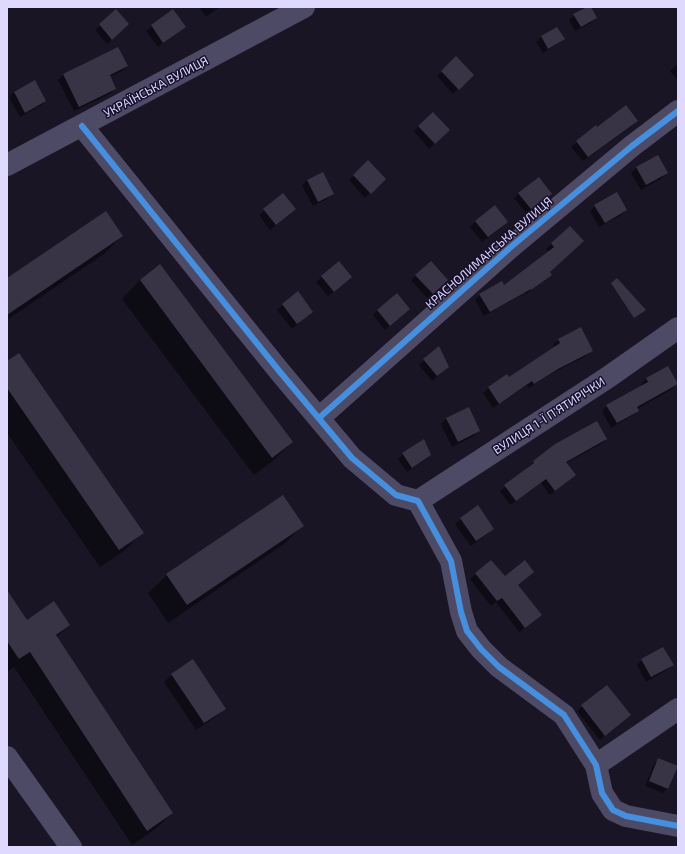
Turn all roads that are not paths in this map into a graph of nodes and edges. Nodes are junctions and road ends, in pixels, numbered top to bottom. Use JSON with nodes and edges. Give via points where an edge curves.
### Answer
{"nodes":[{"id":1,"x":304,"y":7,"type":"edge"},
{"id":2,"x":678,"y":111,"type":"edge"},
{"id":3,"x":82,"y":126,"type":"junction"},
{"id":4,"x":7,"y":165,"type":"edge"},
{"id":5,"x":678,"y":328,"type":"edge"},
{"id":6,"x":319,"y":418,"type":"junction"},
{"id":7,"x":418,"y":501,"type":"junction"},
{"id":8,"x":678,"y":709,"type":"edge"},
{"id":9,"x":7,"y":757,"type":"edge"},
{"id":10,"x":596,"y":765,"type":"junction"},
{"id":11,"x":678,"y":826,"type":"edge"},
{"id":12,"x":71,"y":847,"type":"edge"}],
"edges":[{"from":1,"to":3,"type":"street","name":"УКРАЇНСЬКА ВУЛИЦЯ"},
{"from":2,"to":6,"type":"street","name":"КРАСНОЛИМАНСЬКА ВУЛИЦЯ","via":[[512,246]]},
{"from":3,"to":4,"type":"street","name":"УКРАЇНСЬКА ВУЛИЦЯ"},
{"from":3,"to":6,"type":"street"},
{"from":5,"to":7,"type":"street","name":"ВУЛИЦЯ 1-Ї П'ЯТИРІЧКИ","via":[[607,378]]},
{"from":6,"to":7,"type":"street","via":[[352,458],[396,495]]},
{"from":7,"to":10,"type":"street","via":[[452,561],[467,631],[499,667],[564,715]]},
{"from":8,"to":10,"type":"street"},
{"from":9,"to":12,"type":"street"},
{"from":10,"to":11,"type":"street","via":[[602,793],[613,810],[626,816]]}]}
